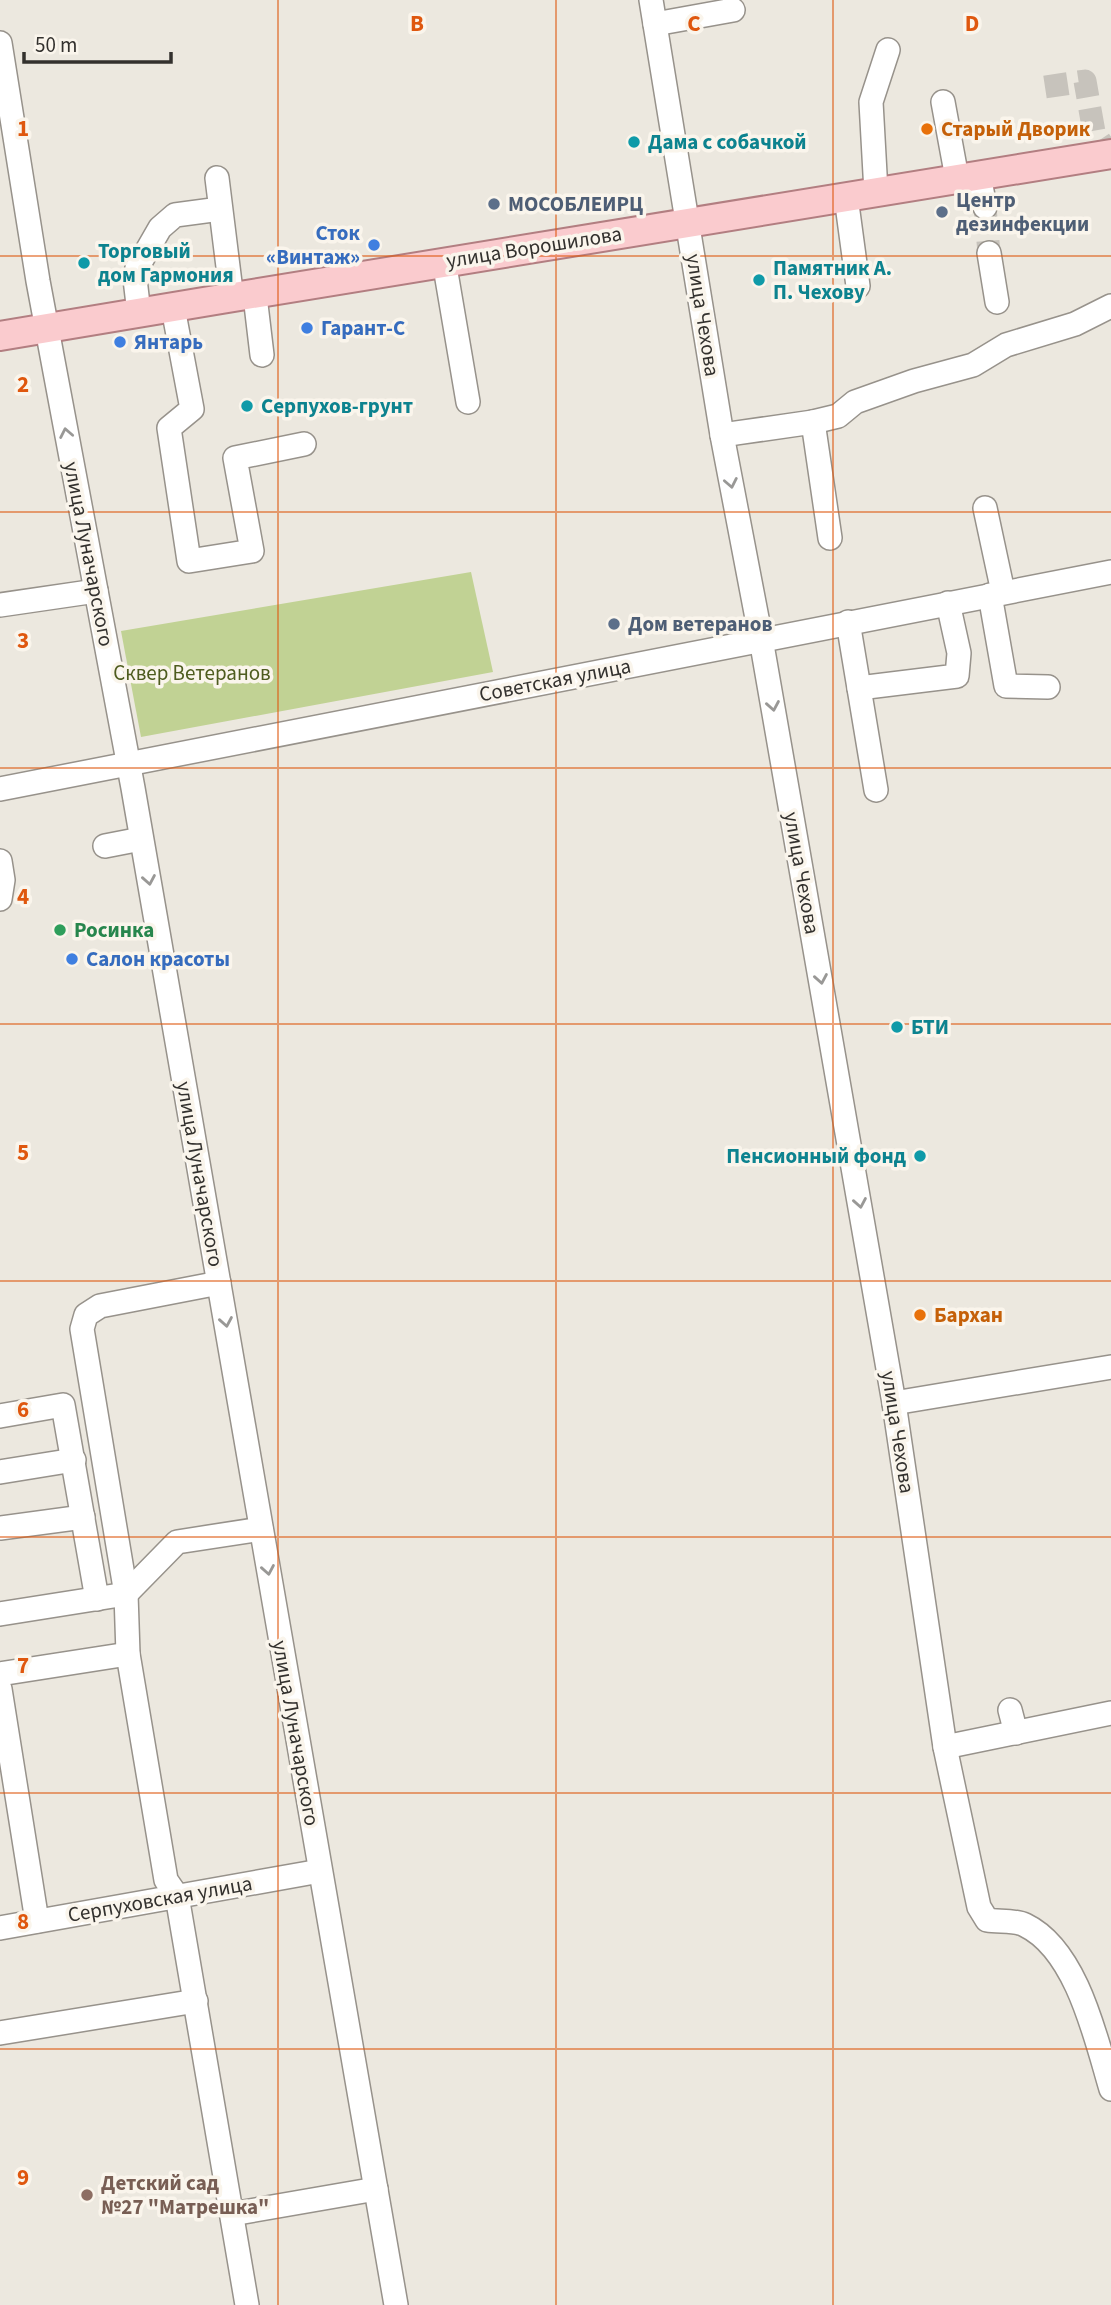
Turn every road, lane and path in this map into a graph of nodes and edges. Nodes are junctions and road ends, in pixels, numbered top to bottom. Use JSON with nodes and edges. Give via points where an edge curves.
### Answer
{"nodes":[{"id":1,"x":651,"y":0,"type":"edge"},
{"id":2,"x":733,"y":10,"type":"dead end"},
{"id":3,"x":655,"y":24,"type":"junction"},
{"id":4,"x":0,"y":43,"type":"edge"},
{"id":5,"x":888,"y":50,"type":"dead end"},
{"id":6,"x":943,"y":102,"type":"dead end"},
{"id":7,"x":1111,"y":154,"type":"edge"},
{"id":8,"x":968,"y":176,"type":"junction"},
{"id":9,"x":217,"y":178,"type":"dead end"},
{"id":10,"x":876,"y":192,"type":"junction"},
{"id":11,"x":846,"y":197,"type":"junction"},
{"id":12,"x":985,"y":207,"type":"tunnel mouth"},
{"id":13,"x":220,"y":209,"type":"junction"},
{"id":14,"x":689,"y":222,"type":"junction"},
{"id":15,"x":989,"y":253,"type":"tunnel mouth"},
{"id":16,"x":444,"y":261,"type":"junction"},
{"id":17,"x":858,"y":286,"type":"dead end"},
{"id":18,"x":243,"y":298,"type":"junction"},
{"id":19,"x":997,"y":302,"type":"dead end"},
{"id":20,"x":1111,"y":306,"type":"edge"},
{"id":21,"x":173,"y":308,"type":"junction"},
{"id":22,"x":139,"y":313,"type":"junction"},
{"id":23,"x":47,"y":328,"type":"junction"},
{"id":24,"x":0,"y":336,"type":"edge"},
{"id":25,"x":262,"y":355,"type":"dead end"},
{"id":26,"x":468,"y":402,"type":"dead end"},
{"id":27,"x":813,"y":422,"type":"junction"},
{"id":28,"x":722,"y":435,"type":"junction"},
{"id":29,"x":304,"y":444,"type":"dead end"},
{"id":30,"x":985,"y":508,"type":"dead end"},
{"id":31,"x":830,"y":538,"type":"dead end"},
{"id":32,"x":1111,"y":572,"type":"edge"},
{"id":33,"x":96,"y":591,"type":"junction"},
{"id":34,"x":996,"y":593,"type":"junction"},
{"id":35,"x":948,"y":603,"type":"junction"},
{"id":36,"x":0,"y":605,"type":"edge"},
{"id":37,"x":848,"y":622,"type":"junction"},
{"id":38,"x":761,"y":639,"type":"junction"},
{"id":39,"x":1048,"y":687,"type":"dead end"},
{"id":40,"x":859,"y":688,"type":"junction"},
{"id":41,"x":129,"y":765,"type":"junction"},
{"id":42,"x":0,"y":789,"type":"edge"},
{"id":43,"x":876,"y":790,"type":"dead end"},
{"id":44,"x":141,"y":839,"type":"junction"},
{"id":45,"x":105,"y":846,"type":"dead end"},
{"id":46,"x":219,"y":1283,"type":"junction"},
{"id":47,"x":1111,"y":1367,"type":"edge"},
{"id":48,"x":90,"y":1374,"type":"junction"},
{"id":49,"x":894,"y":1403,"type":"junction"},
{"id":50,"x":63,"y":1405,"type":"junction"},
{"id":51,"x":0,"y":1416,"type":"edge"},
{"id":52,"x":74,"y":1460,"type":"junction"},
{"id":53,"x":0,"y":1472,"type":"edge"},
{"id":54,"x":83,"y":1517,"type":"junction"},
{"id":55,"x":0,"y":1528,"type":"edge"},
{"id":56,"x":261,"y":1530,"type":"junction"},
{"id":57,"x":127,"y":1594,"type":"junction"},
{"id":58,"x":97,"y":1599,"type":"junction"},
{"id":59,"x":0,"y":1614,"type":"edge"},
{"id":60,"x":128,"y":1654,"type":"junction"},
{"id":61,"x":0,"y":1674,"type":"edge"},
{"id":62,"x":0,"y":1689,"type":"edge"},
{"id":63,"x":1010,"y":1710,"type":"dead end"},
{"id":64,"x":1111,"y":1713,"type":"edge"},
{"id":65,"x":1016,"y":1733,"type":"junction"},
{"id":66,"x":946,"y":1747,"type":"junction"},
{"id":67,"x":320,"y":1871,"type":"junction"},
{"id":68,"x":177,"y":1896,"type":"junction"},
{"id":69,"x":37,"y":1921,"type":"junction"},
{"id":70,"x":0,"y":1928,"type":"edge"},
{"id":71,"x":196,"y":2001,"type":"junction"},
{"id":72,"x":0,"y":2033,"type":"edge"},
{"id":73,"x":1111,"y":2089,"type":"edge"},
{"id":74,"x":376,"y":2189,"type":"junction"},
{"id":75,"x":232,"y":2214,"type":"junction"},
{"id":76,"x":247,"y":2305,"type":"edge"},
{"id":77,"x":396,"y":2305,"type":"edge"}],
"edges":[{"from":1,"to":3,"type":"street","name":"улица Чехова"},
{"from":2,"to":3,"type":"street"},
{"from":3,"to":14,"type":"street","name":"улица Чехова"},
{"from":4,"to":23,"type":"street","name":"улица Луначарского"},
{"from":5,"to":10,"type":"street","via":[[871,102]]},
{"from":6,"to":8,"type":"street"},
{"from":7,"to":8,"type":"main road","name":"улица Ворошилова"},
{"from":8,"to":10,"type":"main road","name":"улица Ворошилова"},
{"from":8,"to":12,"type":"street"},
{"from":9,"to":13,"type":"street"},
{"from":10,"to":11,"type":"main road","name":"улица Ворошилова"},
{"from":11,"to":14,"type":"main road","name":"улица Ворошилова"},
{"from":11,"to":17,"type":"street"},
{"from":13,"to":18,"type":"street"},
{"from":13,"to":22,"type":"street","via":[[175,215],[160,228],[137,268]]},
{"from":14,"to":16,"type":"main road","name":"улица Ворошилова"},
{"from":14,"to":28,"type":"street","name":"улица Чехова"},
{"from":15,"to":19,"type":"street"},
{"from":16,"to":18,"type":"main road","name":"улица Ворошилова"},
{"from":16,"to":26,"type":"street"},
{"from":18,"to":21,"type":"main road","name":"улица Ворошилова"},
{"from":18,"to":25,"type":"street"},
{"from":20,"to":27,"type":"street","via":[[1075,324],[1006,345],[973,365],[855,402],[838,416]]},
{"from":21,"to":22,"type":"main road","name":"улица Ворошилова"},
{"from":21,"to":29,"type":"street","via":[[192,409],[169,428],[189,562],[251,551],[235,458]]},
{"from":22,"to":23,"type":"main road","name":"улица Ворошилова"},
{"from":23,"to":24,"type":"main road","name":"улица Ворошилова"},
{"from":33,"to":23,"type":"street","name":"улица Луначарского","one_way":true},
{"from":27,"to":28,"type":"street"},
{"from":27,"to":31,"type":"street"},
{"from":28,"to":38,"type":"street","name":"улица Чехова","one_way":true},
{"from":30,"to":34,"type":"street"},
{"from":32,"to":34,"type":"street","name":"Советская улица"},
{"from":33,"to":36,"type":"street"},
{"from":33,"to":41,"type":"street","name":"улица Луначарского"},
{"from":34,"to":35,"type":"street","name":"Советская улица"},
{"from":34,"to":39,"type":"street","via":[[1006,686]]},
{"from":35,"to":37,"type":"street","name":"Советская улица"},
{"from":35,"to":40,"type":"street","via":[[959,653],[957,676]]},
{"from":37,"to":38,"type":"street","name":"Советская улица"},
{"from":37,"to":40,"type":"street"},
{"from":38,"to":41,"type":"street","name":"Советская улица"},
{"from":38,"to":49,"type":"street","name":"улица Чехова","one_way":true},
{"from":40,"to":43,"type":"street"},
{"from":41,"to":42,"type":"street","name":"Советская улица"},
{"from":41,"to":44,"type":"street","name":"улица Луначарского"},
{"from":44,"to":45,"type":"street"},
{"from":44,"to":46,"type":"street","name":"улица Луначарского","one_way":true},
{"from":46,"to":48,"type":"street","via":[[100,1306],[86,1314],[82,1329]]},
{"from":46,"to":56,"type":"street","name":"улица Луначарского","one_way":true},
{"from":47,"to":49,"type":"street"},
{"from":48,"to":50,"type":"street"},
{"from":48,"to":57,"type":"street"},
{"from":49,"to":66,"type":"street","name":"улица Чехова"},
{"from":50,"to":51,"type":"street"},
{"from":50,"to":52,"type":"street"},
{"from":52,"to":53,"type":"street"},
{"from":52,"to":54,"type":"street"},
{"from":54,"to":55,"type":"street"},
{"from":54,"to":58,"type":"street"},
{"from":56,"to":57,"type":"street","via":[[177,1542]]},
{"from":56,"to":67,"type":"street","name":"улица Луначарского","one_way":true},
{"from":57,"to":58,"type":"street"},
{"from":57,"to":60,"type":"street"},
{"from":58,"to":59,"type":"street"},
{"from":60,"to":61,"type":"street"},
{"from":60,"to":68,"type":"street","via":[[166,1880]]},
{"from":62,"to":69,"type":"street"},
{"from":63,"to":65,"type":"street"},
{"from":64,"to":65,"type":"street"},
{"from":65,"to":66,"type":"street"},
{"from":66,"to":73,"type":"street","name":"улица Чехова","via":[[979,1907],[987,1920],[1027,1926],[1077,1982]]},
{"from":67,"to":68,"type":"street","name":"Серпуховская улица"},
{"from":67,"to":74,"type":"street","name":"улица Луначарского"},
{"from":68,"to":69,"type":"street","name":"Серпуховская улица"},
{"from":68,"to":71,"type":"street"},
{"from":69,"to":70,"type":"street","name":"Серпуховская улица"},
{"from":71,"to":72,"type":"street"},
{"from":71,"to":75,"type":"street"},
{"from":74,"to":75,"type":"street"},
{"from":74,"to":77,"type":"street","name":"улица Луначарского"},
{"from":75,"to":76,"type":"street"}]}
